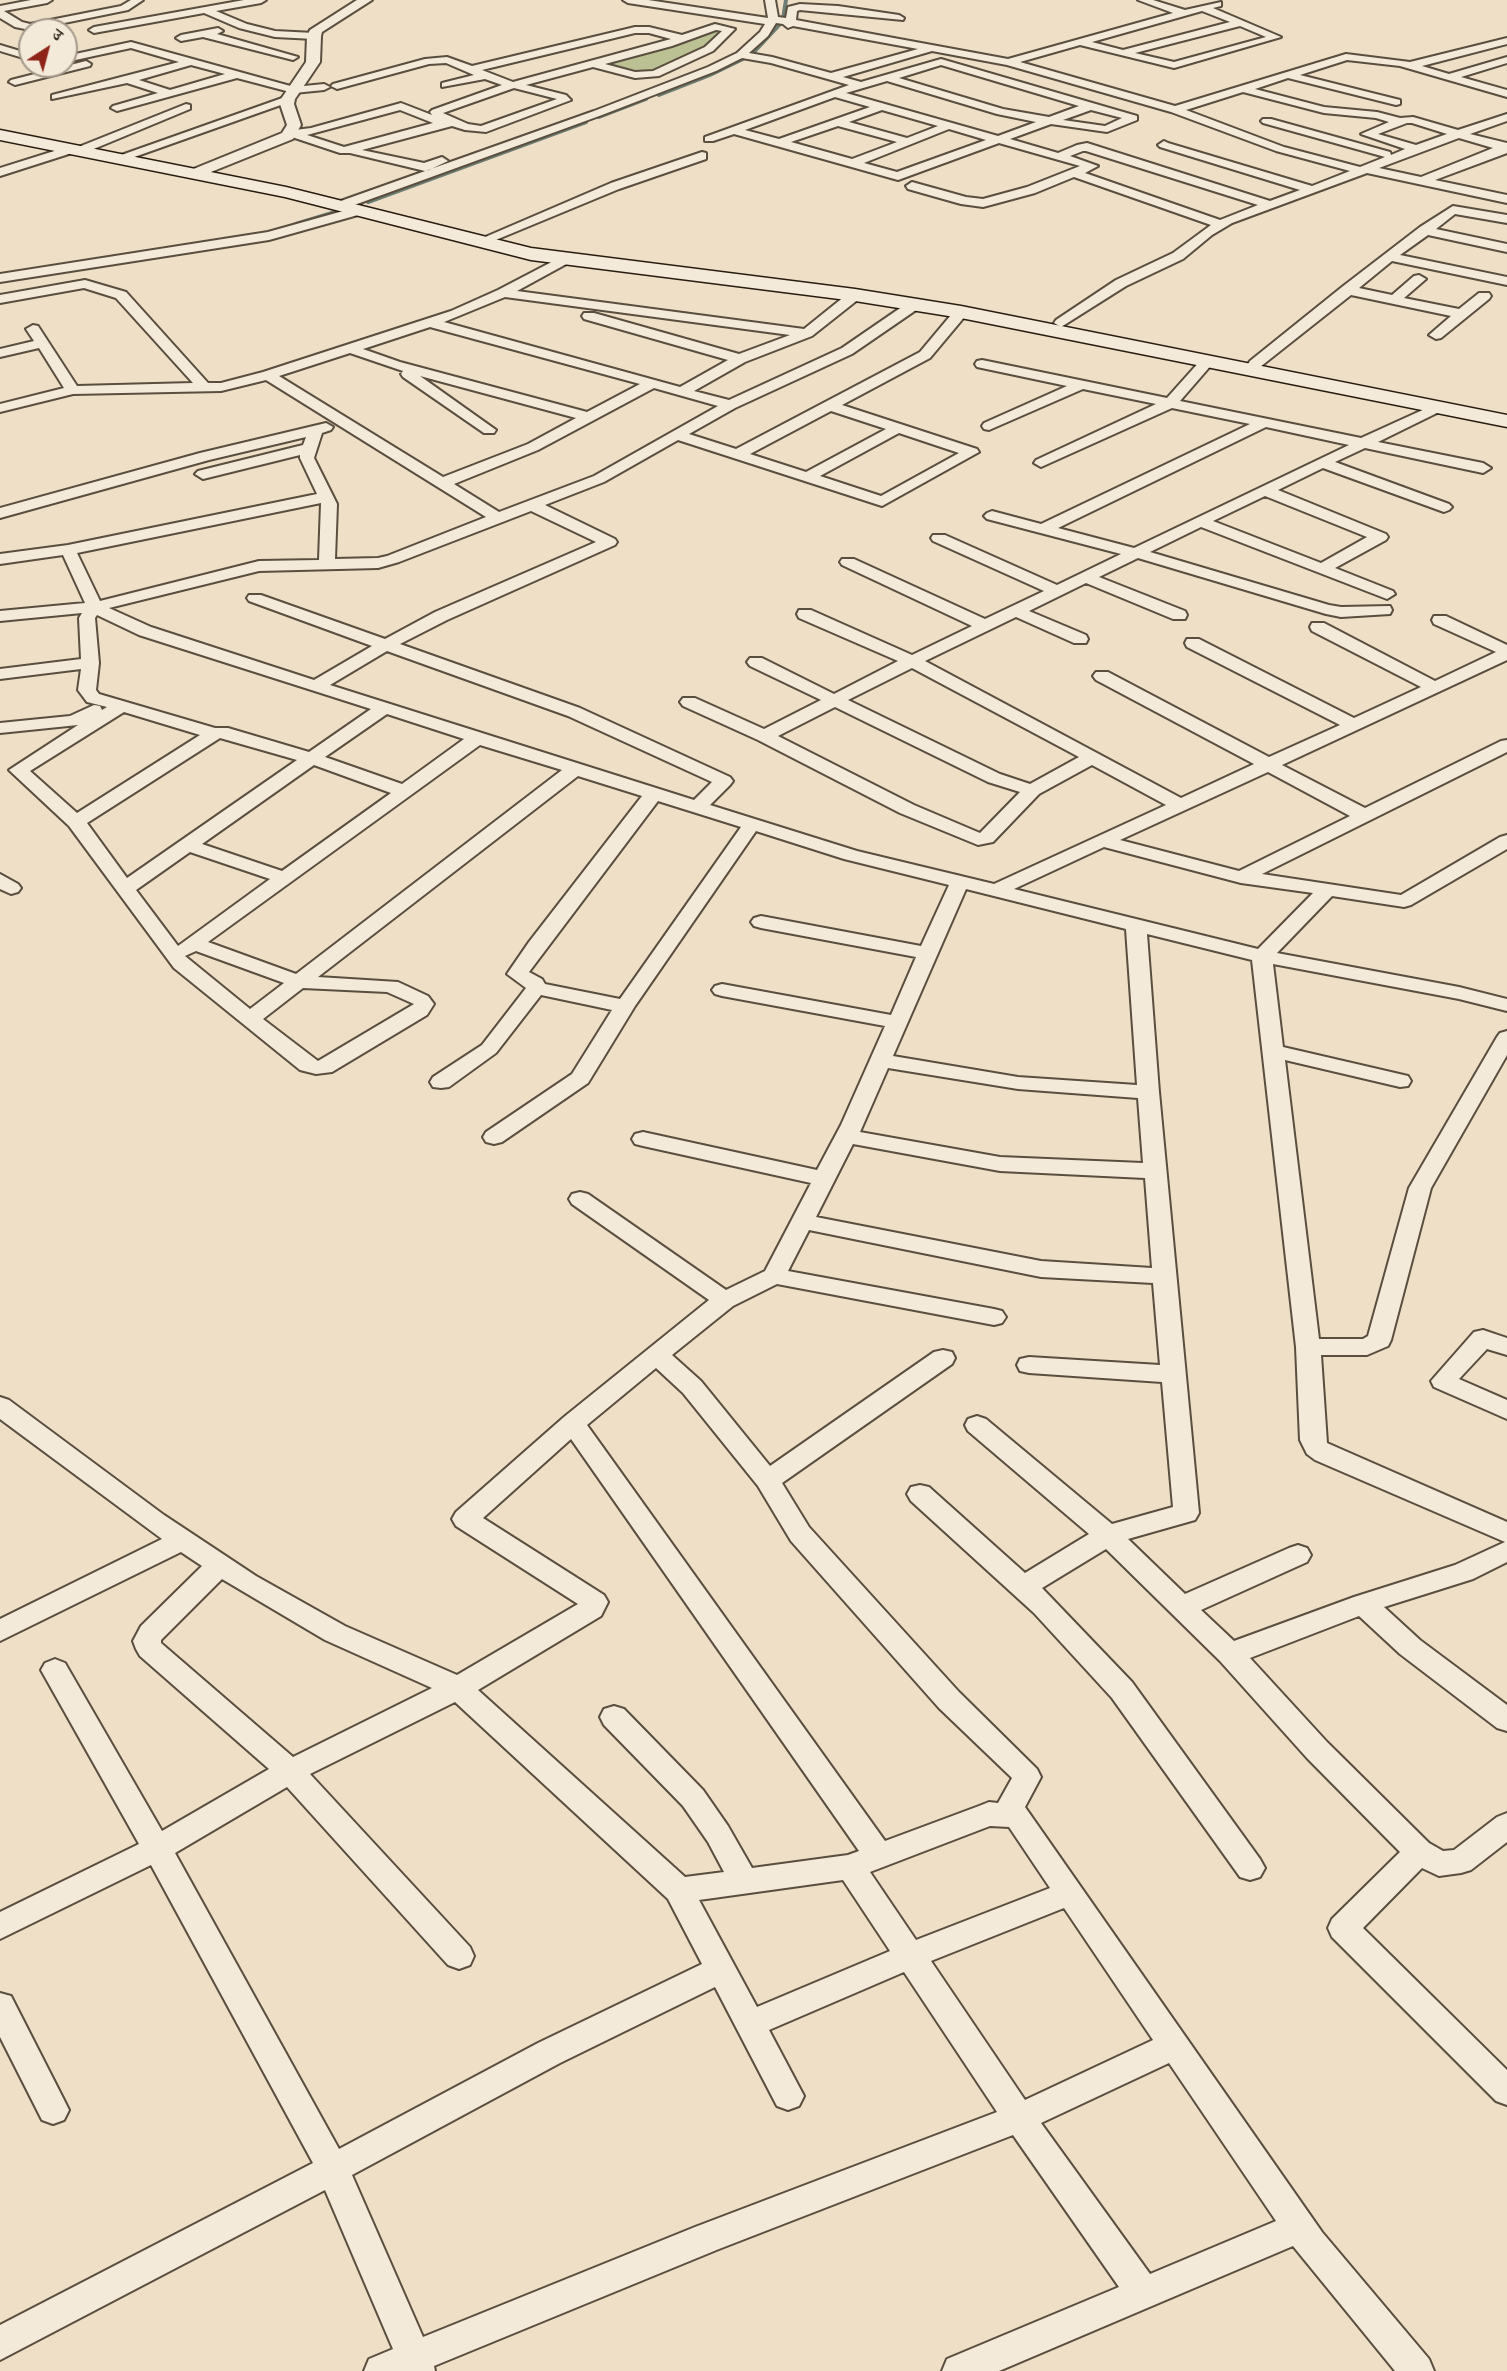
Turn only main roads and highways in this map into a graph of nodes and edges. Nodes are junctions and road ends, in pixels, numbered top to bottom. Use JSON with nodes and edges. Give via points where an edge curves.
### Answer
{"nodes":[{"id":1,"x":0,"y":135,"type":"edge"},
{"id":2,"x":502,"y":247,"type":"junction"},
{"id":3,"x":1507,"y":411,"type":"edge"},
{"id":4,"x":1507,"y":421,"type":"edge"}],
"edges":[{"from":1,"to":2,"type":"main road","via":[[342,205]]},
{"from":2,"to":3,"type":"main road","via":[[860,291],[1061,323]]},
{"from":2,"to":4,"type":"main road","via":[[565,259],[961,312]]}]}
